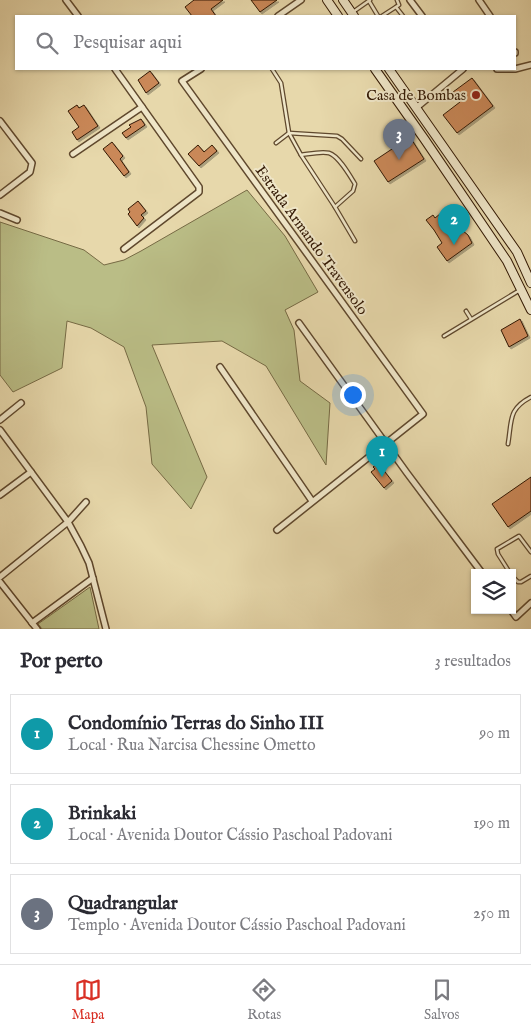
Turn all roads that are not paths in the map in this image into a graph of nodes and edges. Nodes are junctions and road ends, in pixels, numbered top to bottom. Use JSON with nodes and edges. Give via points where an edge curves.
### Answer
{"nodes":[{"id":1,"x":66,"y":0,"type":"edge"},
{"id":2,"x":300,"y":0,"type":"edge"},
{"id":3,"x":327,"y":0,"type":"edge"},
{"id":4,"x":343,"y":0,"type":"edge"},
{"id":5,"x":398,"y":0,"type":"edge"},
{"id":6,"x":479,"y":0,"type":"edge"},
{"id":7,"x":369,"y":1,"type":"edge"},
{"id":8,"x":413,"y":1,"type":"edge"},
{"id":9,"x":396,"y":7,"type":"junction"},
{"id":10,"x":353,"y":14,"type":"edge"},
{"id":11,"x":77,"y":15,"type":"edge"},
{"id":12,"x":279,"y":15,"type":"edge"},
{"id":13,"x":337,"y":15,"type":"edge"},
{"id":14,"x":379,"y":15,"type":"edge"},
{"id":15,"x":382,"y":15,"type":"edge"},
{"id":16,"x":402,"y":15,"type":"edge"},
{"id":17,"x":421,"y":15,"type":"edge"},
{"id":18,"x":489,"y":15,"type":"edge"},
{"id":19,"x":531,"y":65,"type":"edge"},
{"id":20,"x":116,"y":70,"type":"edge"},
{"id":21,"x":199,"y":70,"type":"edge"},
{"id":22,"x":273,"y":70,"type":"edge"},
{"id":23,"x":376,"y":70,"type":"edge"},
{"id":24,"x":390,"y":70,"type":"edge"},
{"id":25,"x":462,"y":70,"type":"edge"},
{"id":26,"x":516,"y":70,"type":"edge"},
{"id":27,"x":391,"y":92,"type":"junction"},
{"id":28,"x":142,"y":107,"type":"junction"},
{"id":29,"x":416,"y":108,"type":"junction"},
{"id":30,"x":1,"y":123,"type":"edge"},
{"id":31,"x":289,"y":133,"type":"junction"},
{"id":32,"x":276,"y":143,"type":"dead end"},
{"id":33,"x":74,"y":154,"type":"dead end"},
{"id":34,"x":301,"y":155,"type":"junction"},
{"id":35,"x":361,"y":159,"type":"dead end"},
{"id":36,"x":0,"y":195,"type":"edge"},
{"id":37,"x":335,"y":207,"type":"junction"},
{"id":38,"x":0,"y":213,"type":"edge"},
{"id":39,"x":17,"y":220,"type":"dead end"},
{"id":40,"x":355,"y":241,"type":"dead end"},
{"id":41,"x":124,"y":248,"type":"dead end"},
{"id":42,"x":531,"y":283,"type":"edge"},
{"id":43,"x":521,"y":289,"type":"junction"},
{"id":44,"x":531,"y":310,"type":"edge"},
{"id":45,"x":466,"y":311,"type":"dead end"},
{"id":46,"x":471,"y":319,"type":"junction"},
{"id":47,"x":299,"y":323,"type":"dead end"},
{"id":48,"x":444,"y":336,"type":"dead end"},
{"id":49,"x":220,"y":367,"type":"dead end"},
{"id":50,"x":531,"y":396,"type":"edge"},
{"id":51,"x":21,"y":403,"type":"dead end"},
{"id":52,"x":0,"y":420,"type":"edge"},
{"id":53,"x":0,"y":430,"type":"edge"},
{"id":54,"x":386,"y":443,"type":"junction"},
{"id":55,"x":508,"y":444,"type":"dead end"},
{"id":56,"x":31,"y":472,"type":"junction"},
{"id":57,"x":0,"y":495,"type":"edge"},
{"id":58,"x":312,"y":501,"type":"junction"},
{"id":59,"x":86,"y":502,"type":"dead end"},
{"id":60,"x":68,"y":522,"type":"junction"},
{"id":61,"x":277,"y":530,"type":"dead end"},
{"id":62,"x":531,"y":552,"type":"edge"},
{"id":63,"x":479,"y":569,"type":"edge"},
{"id":64,"x":508,"y":569,"type":"edge"},
{"id":65,"x":531,"y":576,"type":"edge"},
{"id":66,"x":0,"y":577,"type":"edge"},
{"id":67,"x":93,"y":578,"type":"junction"},
{"id":68,"x":516,"y":580,"type":"edge"},
{"id":69,"x":0,"y":582,"type":"edge"},
{"id":70,"x":531,"y":603,"type":"edge"},
{"id":71,"x":514,"y":614,"type":"edge"},
{"id":72,"x":32,"y":623,"type":"junction"},
{"id":73,"x":37,"y":629,"type":"edge"},
{"id":74,"x":106,"y":629,"type":"edge"}],
"edges":[{"from":1,"to":11,"type":"street"},
{"from":2,"to":12,"type":"street"},
{"from":3,"to":13,"type":"main road"},
{"from":4,"to":10,"type":"main road"},
{"from":5,"to":9,"type":"lane"},
{"from":6,"to":18,"type":"street"},
{"from":7,"to":10,"type":"lane"},
{"from":7,"to":14,"type":"lane"},
{"from":8,"to":17,"type":"street"},
{"from":9,"to":15,"type":"lane"},
{"from":9,"to":16,"type":"lane"},
{"from":19,"to":26,"type":"street"},
{"from":20,"to":28,"type":"street"},
{"from":21,"to":54,"type":"street","name":"Estrada Armando Travensolo","via":[[182,81],[422,414]]},
{"from":22,"to":31,"type":"lane","via":[[281,83]]},
{"from":23,"to":27,"type":"main road"},
{"from":24,"to":29,"type":"main road"},
{"from":25,"to":29,"type":"street"},
{"from":27,"to":29,"type":"main road","via":[[410,111]]},
{"from":27,"to":43,"type":"main road","via":[[507,261]]},
{"from":28,"to":33,"type":"street"},
{"from":28,"to":41,"type":"street","via":[[199,187],[199,192]]},
{"from":29,"to":42,"type":"main road","via":[[517,252]]},
{"from":30,"to":36,"type":"street","via":[[32,163],[30,172]]},
{"from":31,"to":32,"type":"lane"},
{"from":31,"to":34,"type":"lane"},
{"from":31,"to":35,"type":"lane","via":[[337,136]]},
{"from":34,"to":37,"type":"lane"},
{"from":34,"to":37,"type":"lane","via":[[329,153],[348,171],[355,188]]},
{"from":37,"to":40,"type":"lane"},
{"from":38,"to":39,"type":"street"},
{"from":43,"to":44,"type":"main road"},
{"from":43,"to":46,"type":"lane"},
{"from":45,"to":46,"type":"lane"},
{"from":46,"to":48,"type":"lane"},
{"from":47,"to":54,"type":"street"},
{"from":49,"to":58,"type":"street"},
{"from":50,"to":55,"type":"lane","via":[[516,406]]},
{"from":51,"to":52,"type":"street"},
{"from":53,"to":56,"type":"street"},
{"from":54,"to":58,"type":"street"},
{"from":54,"to":63,"type":"street"},
{"from":56,"to":57,"type":"street"},
{"from":56,"to":60,"type":"street"},
{"from":58,"to":61,"type":"street"},
{"from":59,"to":60,"type":"street"},
{"from":60,"to":66,"type":"street"},
{"from":60,"to":67,"type":"street"},
{"from":62,"to":64,"type":"lane","via":[[519,536],[497,549]]},
{"from":65,"to":68,"type":"lane","via":[[521,582]]},
{"from":67,"to":72,"type":"street"},
{"from":67,"to":74,"type":"street"},
{"from":69,"to":72,"type":"street"},
{"from":70,"to":71,"type":"street","via":[[516,617]]},
{"from":72,"to":73,"type":"street"}]}
